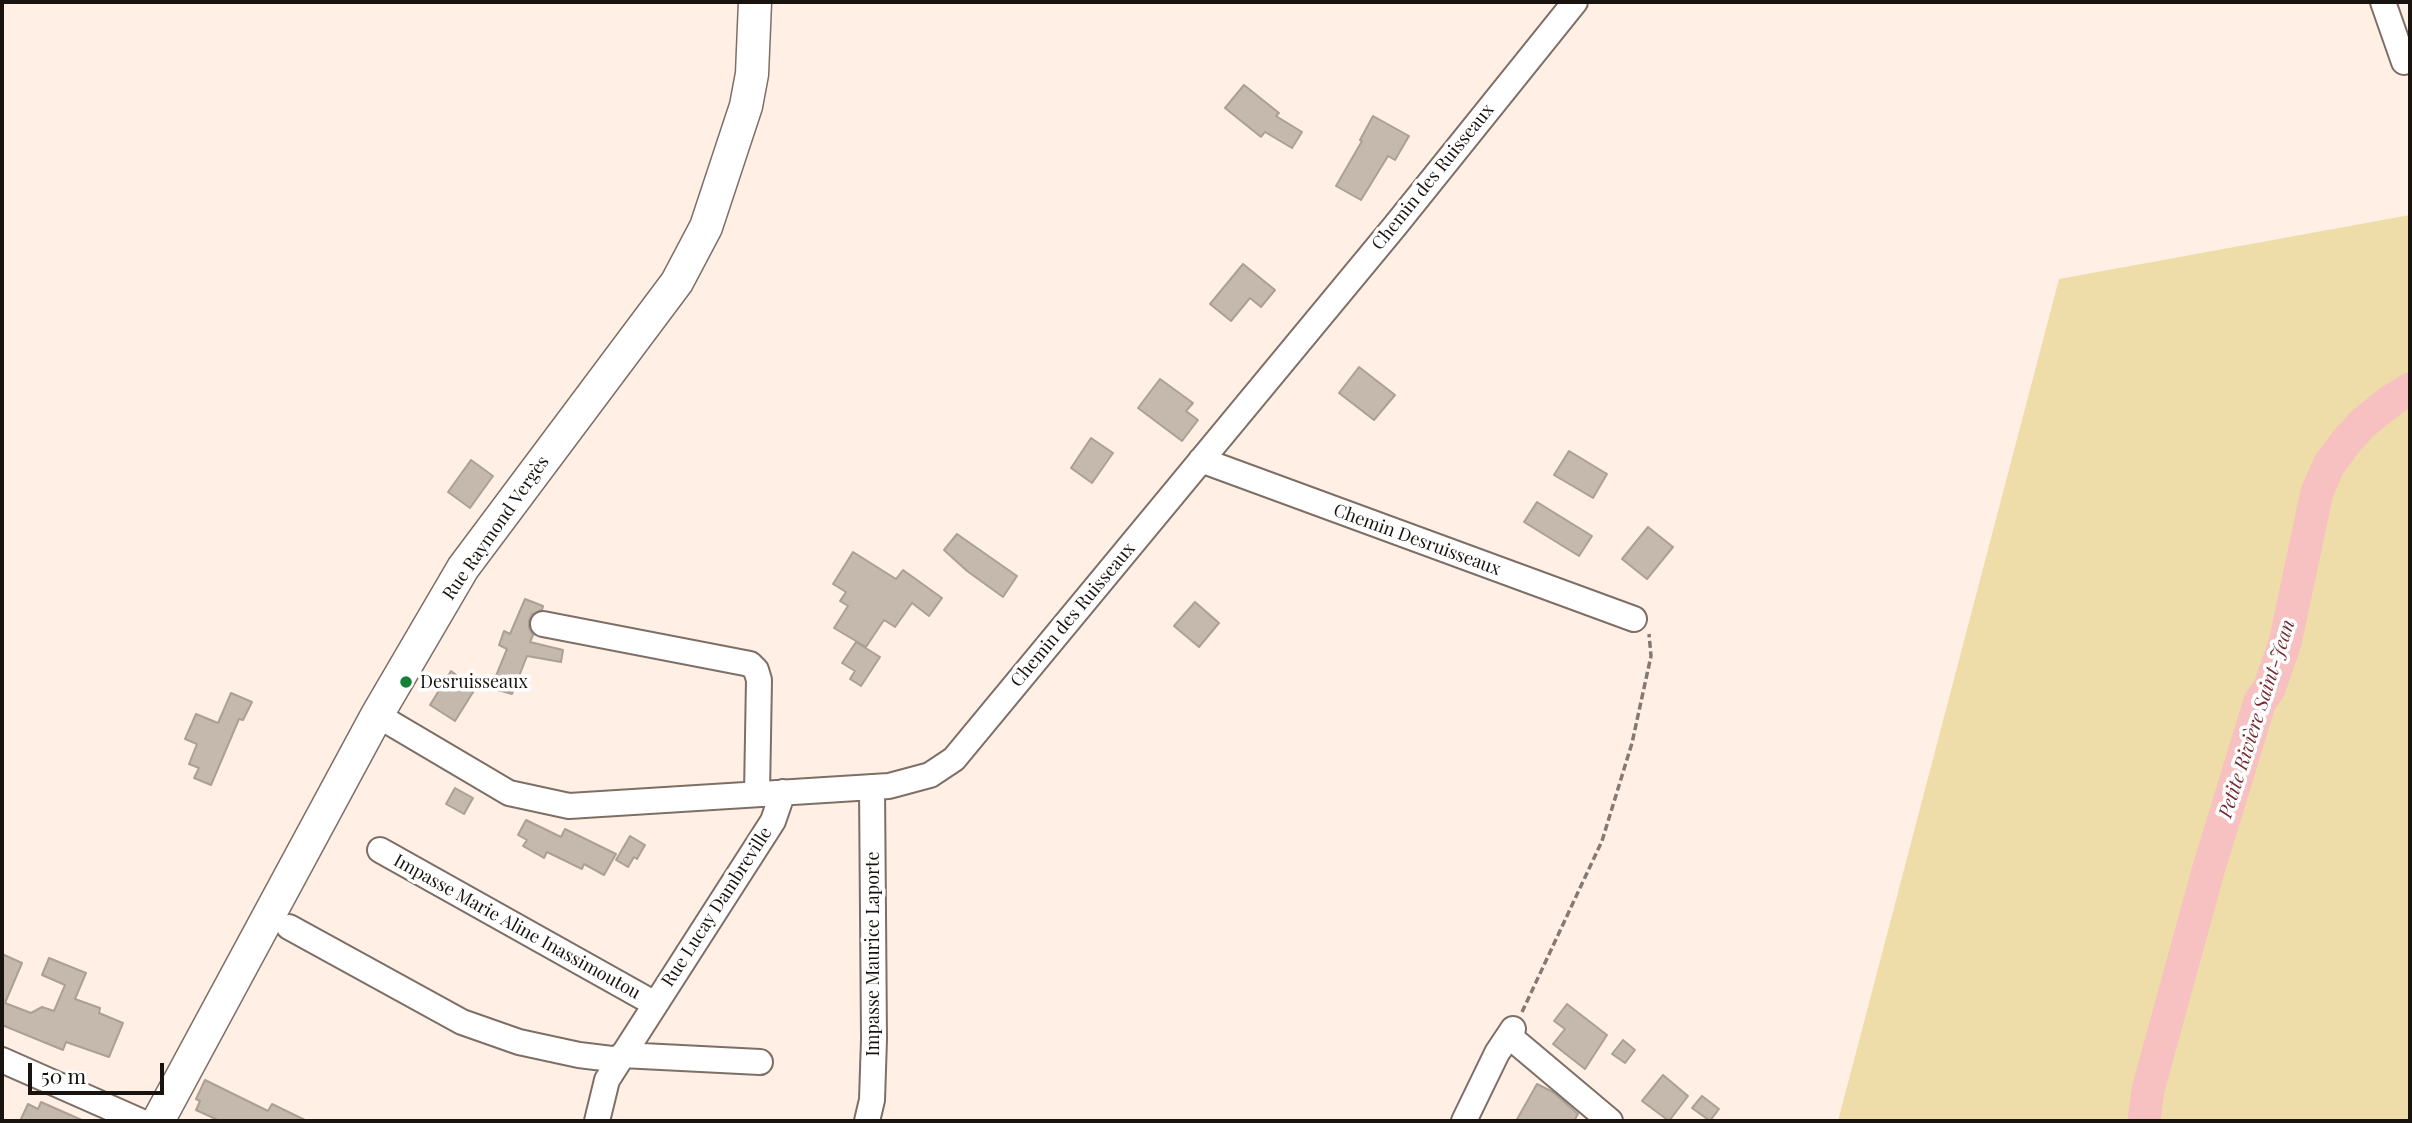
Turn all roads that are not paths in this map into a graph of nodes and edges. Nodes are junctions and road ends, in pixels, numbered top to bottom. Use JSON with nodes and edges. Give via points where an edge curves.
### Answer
{"nodes":[{"id":1,"x":755,"y":2,"type":"edge"},
{"id":2,"x":1575,"y":2,"type":"edge"},
{"id":3,"x":2383,"y":2,"type":"edge"},
{"id":4,"x":2404,"y":62,"type":"dead end"},
{"id":5,"x":1201,"y":460,"type":"junction"},
{"id":6,"x":1634,"y":619,"type":"road end"},
{"id":7,"x":543,"y":624,"type":"dead end"},
{"id":8,"x":377,"y":715,"type":"junction"},
{"id":9,"x":872,"y":787,"type":"junction"},
{"id":10,"x":783,"y":792,"type":"junction"},
{"id":11,"x":757,"y":793,"type":"junction"},
{"id":12,"x":380,"y":850,"type":"dead end"},
{"id":13,"x":289,"y":927,"type":"dead end"},
{"id":14,"x":654,"y":1004,"type":"junction"},
{"id":15,"x":621,"y":1057,"type":"junction"},
{"id":16,"x":760,"y":1062,"type":"dead end"},
{"id":17,"x":4,"y":1068,"type":"edge"},
{"id":18,"x":140,"y":1121,"type":"edge"},
{"id":19,"x":158,"y":1121,"type":"edge"},
{"id":20,"x":597,"y":1121,"type":"edge"},
{"id":21,"x":867,"y":1121,"type":"edge"},
{"id":22,"x":1464,"y":1121,"type":"edge"},
{"id":23,"x":1610,"y":1121,"type":"edge"}],
"edges":[{"from":1,"to":8,"type":"main road","name":"Rue Raymond Vergès","via":[[746,106],[706,227],[677,282],[463,568]]},
{"from":2,"to":5,"type":"street","name":"Chemin des Ruisseaux"},
{"from":3,"to":4,"type":"street"},
{"from":5,"to":6,"type":"street","name":"Chemin Desruisseaux"},
{"from":5,"to":9,"type":"street","name":"Chemin des Ruisseaux","via":[[954,759],[930,775]]},
{"from":7,"to":11,"type":"street","via":[[750,664],[759,680]]},
{"from":8,"to":11,"type":"street","name":"Chemin des Ruisseaux","via":[[509,793],[569,806]]},
{"from":8,"to":19,"type":"main road","name":"Rue Raymond Vergès"},
{"from":9,"to":10,"type":"street","name":"Chemin des Ruisseaux"},
{"from":9,"to":21,"type":"street","name":"Impasse Maurice Laporte","via":[[874,1028]]},
{"from":10,"to":11,"type":"street","name":"Chemin des Ruisseaux"},
{"from":10,"to":14,"type":"street","name":"Rue Lucay Dambreville","via":[[773,821]]},
{"from":12,"to":14,"type":"street","name":"Impasse Marie Aline Inassimoutou"},
{"from":13,"to":15,"type":"street","via":[[462,1021],[519,1042],[579,1055]]},
{"from":14,"to":15,"type":"street","name":"Rue Lucay Dambreville"},
{"from":15,"to":16,"type":"street"},
{"from":15,"to":20,"type":"street","name":"Rue Lucay Dambreville","via":[[607,1080]]},
{"from":17,"to":18,"type":"street"},
{"from":22,"to":23,"type":"street","via":[[1511,1033]]}]}
